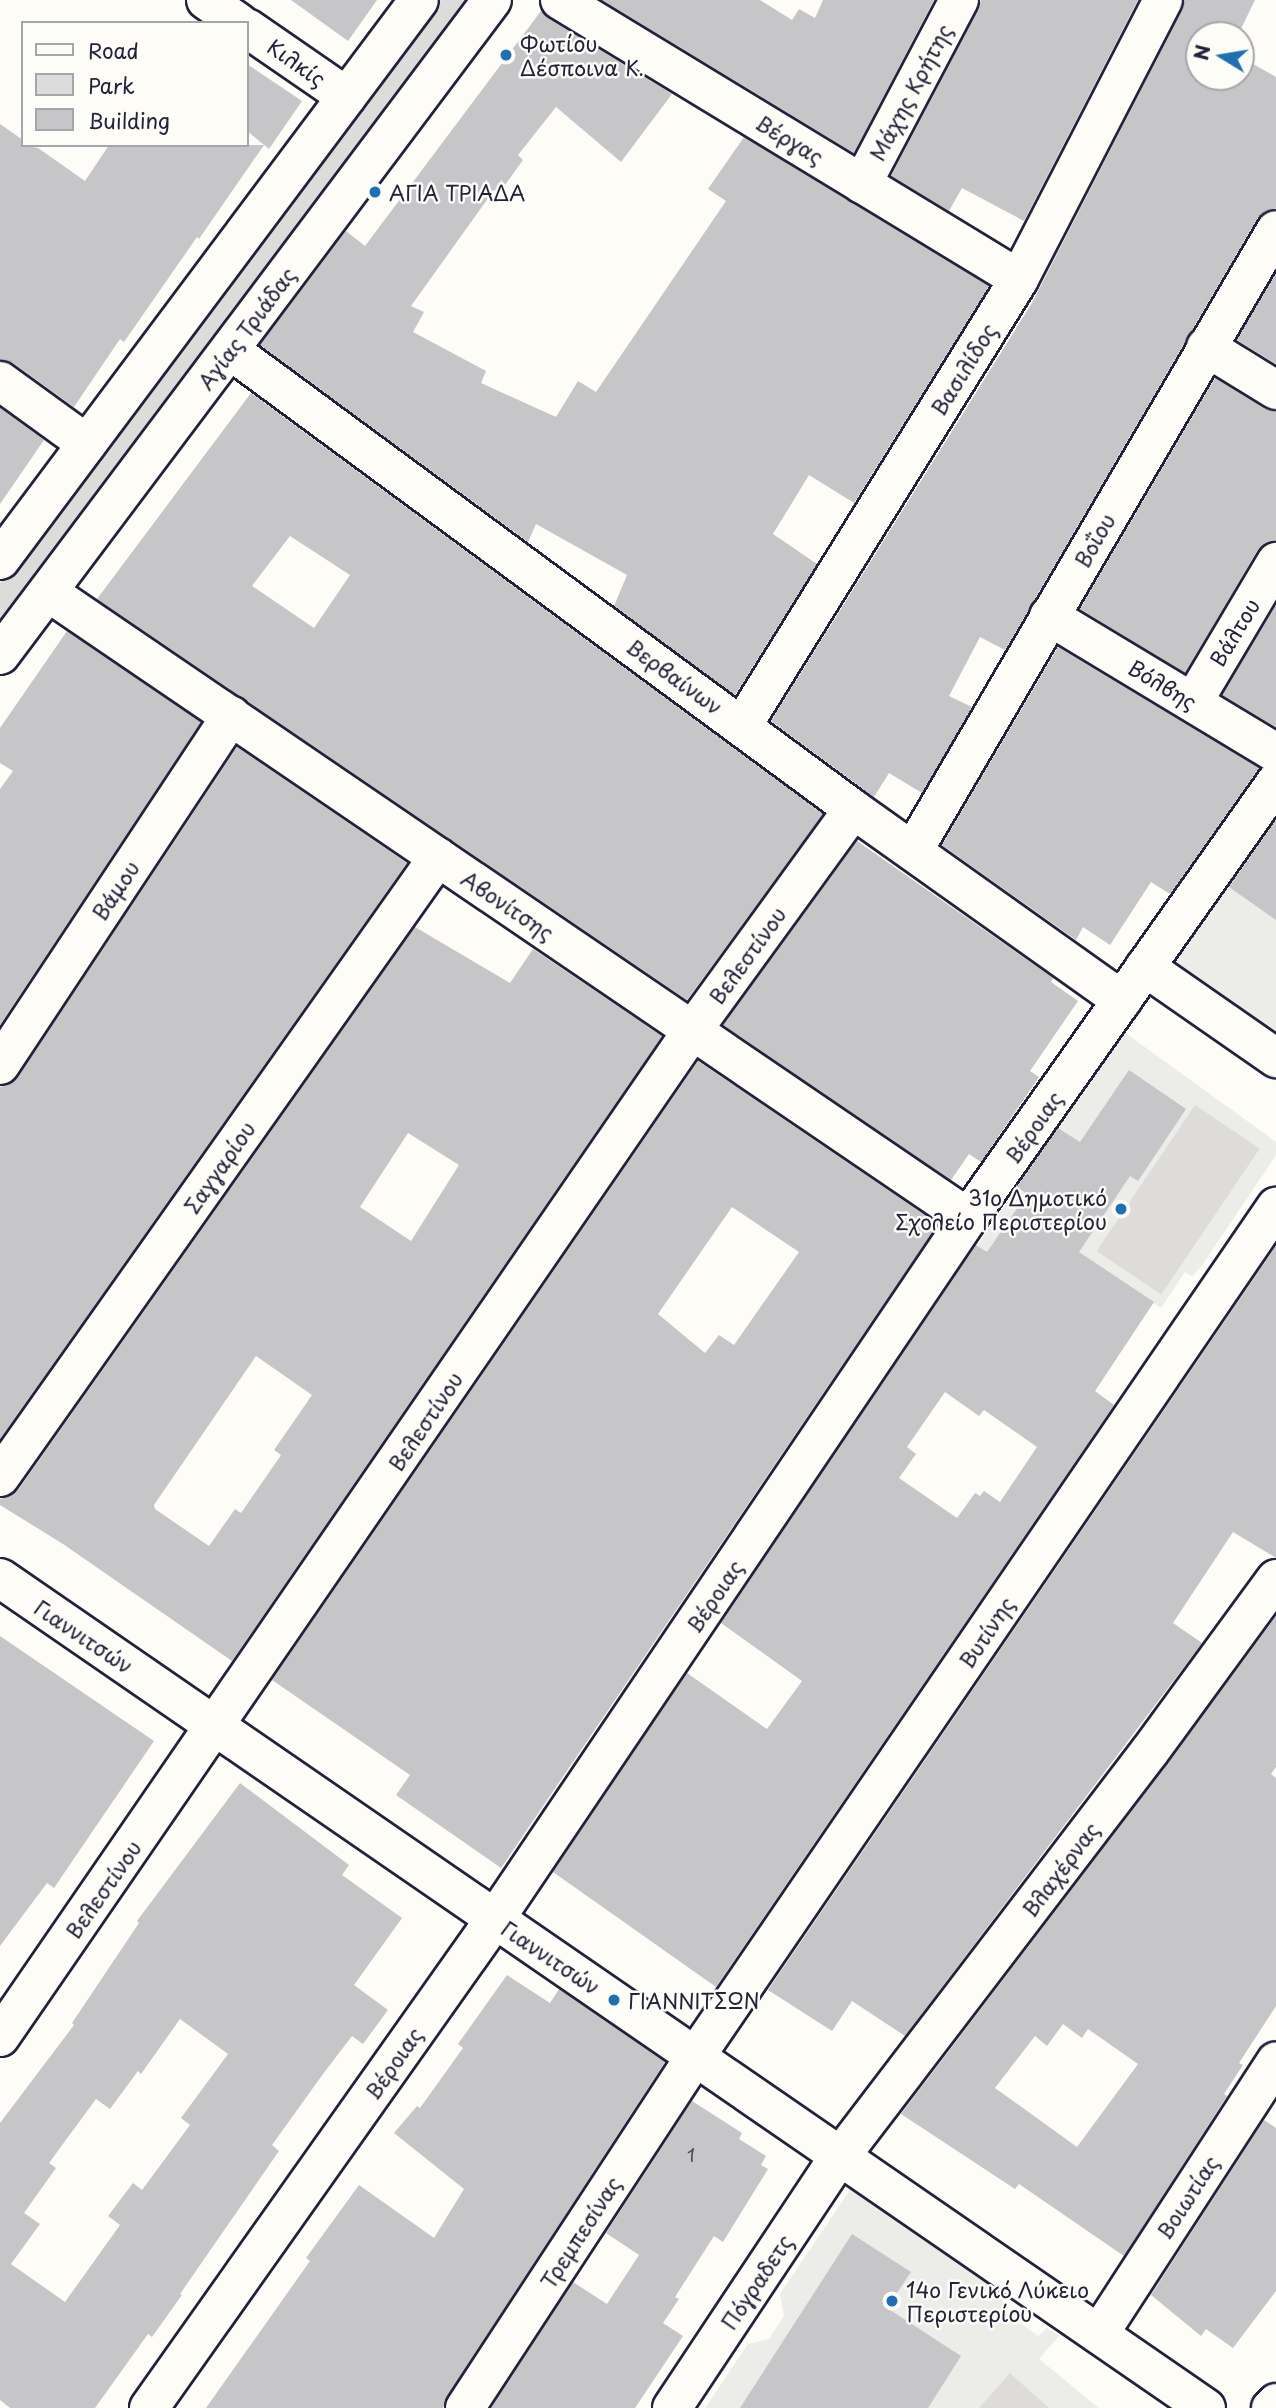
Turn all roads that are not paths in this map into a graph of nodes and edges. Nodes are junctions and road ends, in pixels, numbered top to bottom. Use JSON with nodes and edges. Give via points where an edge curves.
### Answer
{"nodes":[{"id":1,"x":206,"y":0,"type":"edge"},
{"id":2,"x":419,"y":0,"type":"edge"},
{"id":3,"x":492,"y":0,"type":"edge"},
{"id":4,"x":561,"y":0,"type":"edge"},
{"id":5,"x":959,"y":0,"type":"edge"},
{"id":6,"x":1163,"y":0,"type":"edge"},
{"id":7,"x":236,"y":21,"type":"edge"},
{"id":8,"x":248,"y":29,"type":"edge"},
{"id":9,"x":347,"y":97,"type":"junction"},
{"id":10,"x":862,"y":184,"type":"junction"},
{"id":11,"x":1276,"y":230,"type":"edge"},
{"id":12,"x":1018,"y":279,"type":"junction"},
{"id":13,"x":1206,"y":348,"type":"junction"},
{"id":14,"x":230,"y":350,"type":"junction"},
{"id":15,"x":0,"y":382,"type":"edge"},
{"id":16,"x":1276,"y":390,"type":"edge"},
{"id":17,"x":87,"y":444,"type":"junction"},
{"id":18,"x":0,"y":560,"type":"edge"},
{"id":19,"x":1276,"y":562,"type":"edge"},
{"id":20,"x":48,"y":592,"type":"junction"},
{"id":21,"x":1049,"y":616,"type":"junction"},
{"id":22,"x":0,"y":655,"type":"edge"},
{"id":23,"x":1193,"y":702,"type":"junction"},
{"id":24,"x":231,"y":716,"type":"junction"},
{"id":25,"x":742,"y":726,"type":"junction"},
{"id":26,"x":1276,"y":752,"type":"edge"},
{"id":27,"x":1276,"y":782,"type":"edge"},
{"id":28,"x":853,"y":808,"type":"junction"},
{"id":29,"x":913,"y":851,"type":"junction"},
{"id":30,"x":438,"y":857,"type":"junction"},
{"id":31,"x":1145,"y":967,"type":"junction"},
{"id":32,"x":1122,"y":1000,"type":"junction"},
{"id":33,"x":692,"y":1031,"type":"junction"},
{"id":34,"x":1276,"y":1058,"type":"edge"},
{"id":35,"x":0,"y":1065,"type":"edge"},
{"id":36,"x":1276,"y":1207,"type":"edge"},
{"id":37,"x":968,"y":1219,"type":"junction"},
{"id":38,"x":0,"y":1477,"type":"edge"},
{"id":39,"x":0,"y":1578,"type":"edge"},
{"id":40,"x":1276,"y":1579,"type":"edge"},
{"id":41,"x":216,"y":1726,"type":"junction"},
{"id":42,"x":495,"y":1919,"type":"junction"},
{"id":43,"x":0,"y":2037,"type":"edge"},
{"id":44,"x":695,"y":2057,"type":"junction"},
{"id":45,"x":1270,"y":2084,"type":"edge"},
{"id":46,"x":842,"y":2157,"type":"junction"},
{"id":47,"x":1098,"y":2334,"type":"junction"},
{"id":48,"x":1276,"y":2403,"type":"edge"},
{"id":49,"x":149,"y":2408,"type":"edge"},
{"id":50,"x":465,"y":2408,"type":"edge"},
{"id":51,"x":672,"y":2408,"type":"edge"},
{"id":52,"x":1206,"y":2408,"type":"edge"},
{"id":53,"x":1271,"y":2408,"type":"edge"}],
"edges":[{"from":1,"to":7,"type":"street"},
{"from":2,"to":9,"type":"street"},
{"from":3,"to":14,"type":"street","name":"Αγίας Τριάδας"},
{"from":4,"to":10,"type":"street","name":"Βέργας"},
{"from":5,"to":10,"type":"street","name":"Μάχης Κρήτης"},
{"from":6,"to":12,"type":"street","name":"Βασιλίδος"},
{"from":8,"to":9,"type":"street","name":"Κιλκίς"},
{"from":9,"to":17,"type":"street"},
{"from":10,"to":12,"type":"street","name":"Βέργας"},
{"from":11,"to":13,"type":"street","name":"Βοΐου"},
{"from":12,"to":25,"type":"street","name":"Βασιλίδος"},
{"from":13,"to":16,"type":"street"},
{"from":13,"to":21,"type":"street","name":"Βοΐου"},
{"from":14,"to":20,"type":"street","name":"Αγίας Τριάδας"},
{"from":14,"to":25,"type":"street","name":"Βερβαίνων"},
{"from":15,"to":17,"type":"street"},
{"from":17,"to":18,"type":"street"},
{"from":19,"to":23,"type":"street","name":"Βάλτου"},
{"from":20,"to":22,"type":"street","name":"Αγίας Τριάδας"},
{"from":20,"to":24,"type":"street","name":"Αβονίτσης"},
{"from":21,"to":23,"type":"street","name":"Βόλβης"},
{"from":21,"to":29,"type":"street","name":"Βοΐου"},
{"from":23,"to":26,"type":"street","name":"Βόλβης"},
{"from":24,"to":30,"type":"street","name":"Αβονίτσης"},
{"from":24,"to":35,"type":"street","name":"Βάμου"},
{"from":25,"to":28,"type":"street","name":"Βερβαίνων"},
{"from":27,"to":31,"type":"street","name":"Βέροιας"},
{"from":28,"to":29,"type":"street","name":"Βερβαίνων"},
{"from":28,"to":33,"type":"street","name":"Βελεστίνου"},
{"from":29,"to":32,"type":"street","name":"Βερβαίνων"},
{"from":30,"to":33,"type":"street","name":"Αβονίτσης"},
{"from":30,"to":38,"type":"street","name":"Σαγγαρίου"},
{"from":31,"to":32,"type":"street","name":"Βέροιας"},
{"from":31,"to":34,"type":"street"},
{"from":32,"to":37,"type":"street","name":"Βέροιας"},
{"from":33,"to":37,"type":"street","name":"Αβονίτσης"},
{"from":33,"to":41,"type":"street","name":"Βελεστίνου"},
{"from":36,"to":44,"type":"street","name":"Βυτίνης"},
{"from":37,"to":42,"type":"street","name":"Βέροιας"},
{"from":39,"to":41,"type":"street","name":"Γιαννιτσών"},
{"from":40,"to":46,"type":"street","name":"Βλαχέρνας"},
{"from":41,"to":42,"type":"street","name":"Γιαννιτσών"},
{"from":41,"to":43,"type":"street","name":"Βελεστίνου"},
{"from":42,"to":44,"type":"street","name":"Γιαννιτσών"},
{"from":42,"to":49,"type":"street","name":"Βέροιας"},
{"from":44,"to":46,"type":"street","name":"Γιαννιτσών"},
{"from":44,"to":50,"type":"street","name":"Τρεμπεσίνας"},
{"from":45,"to":47,"type":"street","name":"Βοιωτίας"},
{"from":46,"to":47,"type":"street","name":"Γιαννιτσών"},
{"from":46,"to":51,"type":"street","name":"Πόγραδετς"},
{"from":47,"to":52,"type":"street","name":"Γιαννιτσών"},
{"from":48,"to":53,"type":"street"}]}
